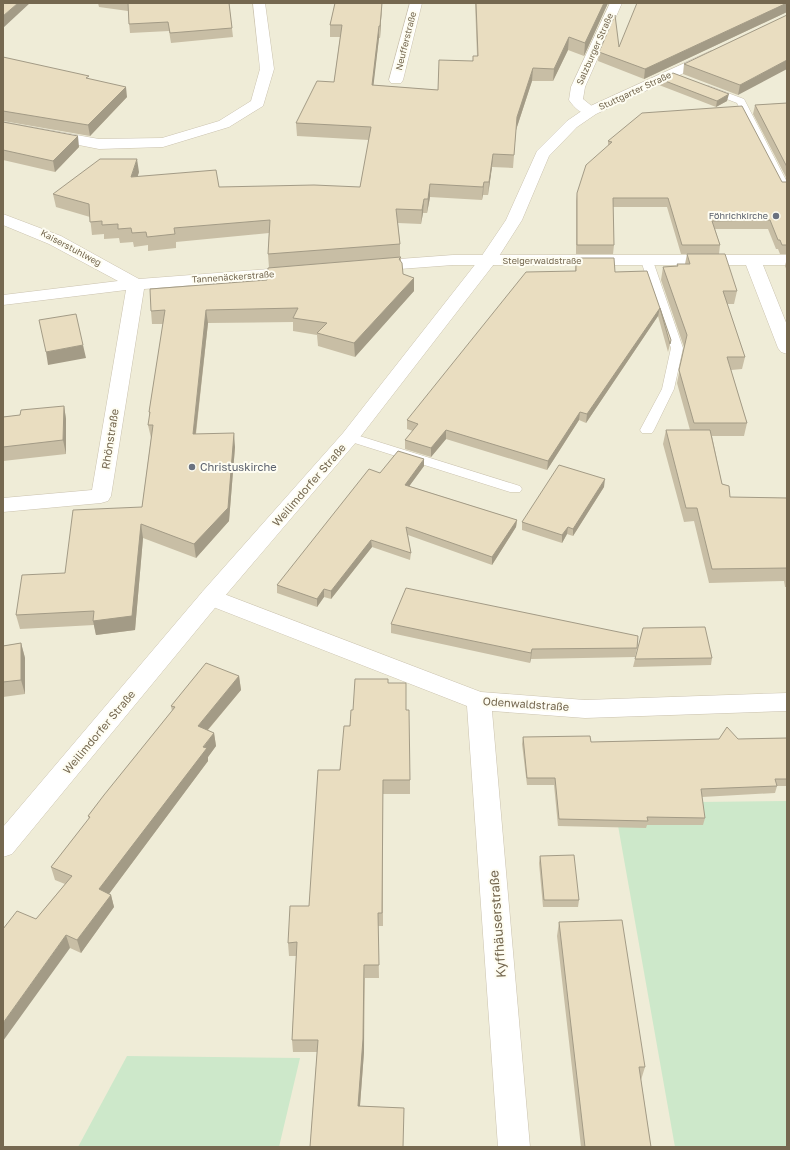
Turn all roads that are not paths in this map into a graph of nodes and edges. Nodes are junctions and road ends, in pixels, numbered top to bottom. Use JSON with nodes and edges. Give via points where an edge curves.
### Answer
{"nodes":[{"id":1,"x":259,"y":3,"type":"edge"},
{"id":2,"x":416,"y":3,"type":"edge"},
{"id":3,"x":616,"y":3,"type":"edge"},
{"id":4,"x":722,"y":50,"type":"edge"},
{"id":5,"x":671,"y":74,"type":"junction"},
{"id":6,"x":685,"y":79,"type":"edge"},
{"id":7,"x":396,"y":80,"type":"dead end"},
{"id":8,"x":699,"y":85,"type":"edge"},
{"id":9,"x":592,"y":111,"type":"junction"},
{"id":10,"x":3,"y":126,"type":"edge"},
{"id":11,"x":787,"y":186,"type":"edge"},
{"id":12,"x":3,"y":219,"type":"edge"},
{"id":13,"x":488,"y":260,"type":"junction"},
{"id":14,"x":753,"y":260,"type":"junction"},
{"id":15,"x":787,"y":260,"type":"edge"},
{"id":16,"x":647,"y":261,"type":"junction"},
{"id":17,"x":358,"y":267,"type":"edge"},
{"id":18,"x":310,"y":271,"type":"edge"},
{"id":19,"x":136,"y":284,"type":"junction"},
{"id":20,"x":3,"y":300,"type":"edge"},
{"id":21,"x":787,"y":348,"type":"edge"},
{"id":22,"x":647,"y":430,"type":"dead end"},
{"id":23,"x":350,"y":437,"type":"junction"},
{"id":24,"x":515,"y":489,"type":"dead end"},
{"id":25,"x":3,"y":505,"type":"edge"},
{"id":26,"x":211,"y":597,"type":"junction"},
{"id":27,"x":479,"y":701,"type":"junction"},
{"id":28,"x":787,"y":702,"type":"edge"},
{"id":29,"x":3,"y":846,"type":"edge"},
{"id":30,"x":514,"y":1147,"type":"edge"}],
"edges":[{"from":1,"to":10,"type":"street","via":[[267,69],[258,103],[224,124],[163,142],[99,144]]},
{"from":2,"to":7,"type":"street","name":"Neufferstraße"},
{"from":3,"to":9,"type":"street","name":"Salzburger Straße","via":[[578,87],[576,100],[582,107]]},
{"from":4,"to":5,"type":"street","name":"Stuttgarter Straße"},
{"from":5,"to":6,"type":"lane"},
{"from":5,"to":9,"type":"street","name":"Stuttgarter Straße"},
{"from":8,"to":11,"type":"lane","via":[[741,101],[784,187]]},
{"from":9,"to":13,"type":"street","name":"Weilimdorfer Straße","via":[[572,124],[542,154],[514,220]]},
{"from":12,"to":19,"type":"street","name":"Kaiserstuhlweg","via":[[34,229],[76,249]]},
{"from":13,"to":16,"type":"street","name":"Steigerwaldstraße"},
{"from":13,"to":17,"type":"street"},
{"from":13,"to":23,"type":"street","name":"Weilimdorfer Straße"},
{"from":14,"to":15,"type":"street","name":"Steigerwaldstraße"},
{"from":14,"to":16,"type":"street","name":"Steigerwaldstraße"},
{"from":14,"to":21,"type":"street"},
{"from":16,"to":22,"type":"lane","via":[[677,348],[668,389]]},
{"from":18,"to":19,"type":"street","name":"Tannenäckerstraße"},
{"from":19,"to":20,"type":"street","name":"Tannenäckerstraße"},
{"from":19,"to":25,"type":"street","name":"Rhönstraße","via":[[101,496]]},
{"from":23,"to":24,"type":"lane"},
{"from":23,"to":26,"type":"street","name":"Weilimdorfer Straße"},
{"from":26,"to":27,"type":"street","name":"Odenwaldstraße"},
{"from":26,"to":29,"type":"street","name":"Weilimdorfer Straße"},
{"from":27,"to":28,"type":"street","name":"Odenwaldstraße","via":[[585,709]]},
{"from":27,"to":30,"type":"street","name":"Kyffhäuserstraße"}]}
